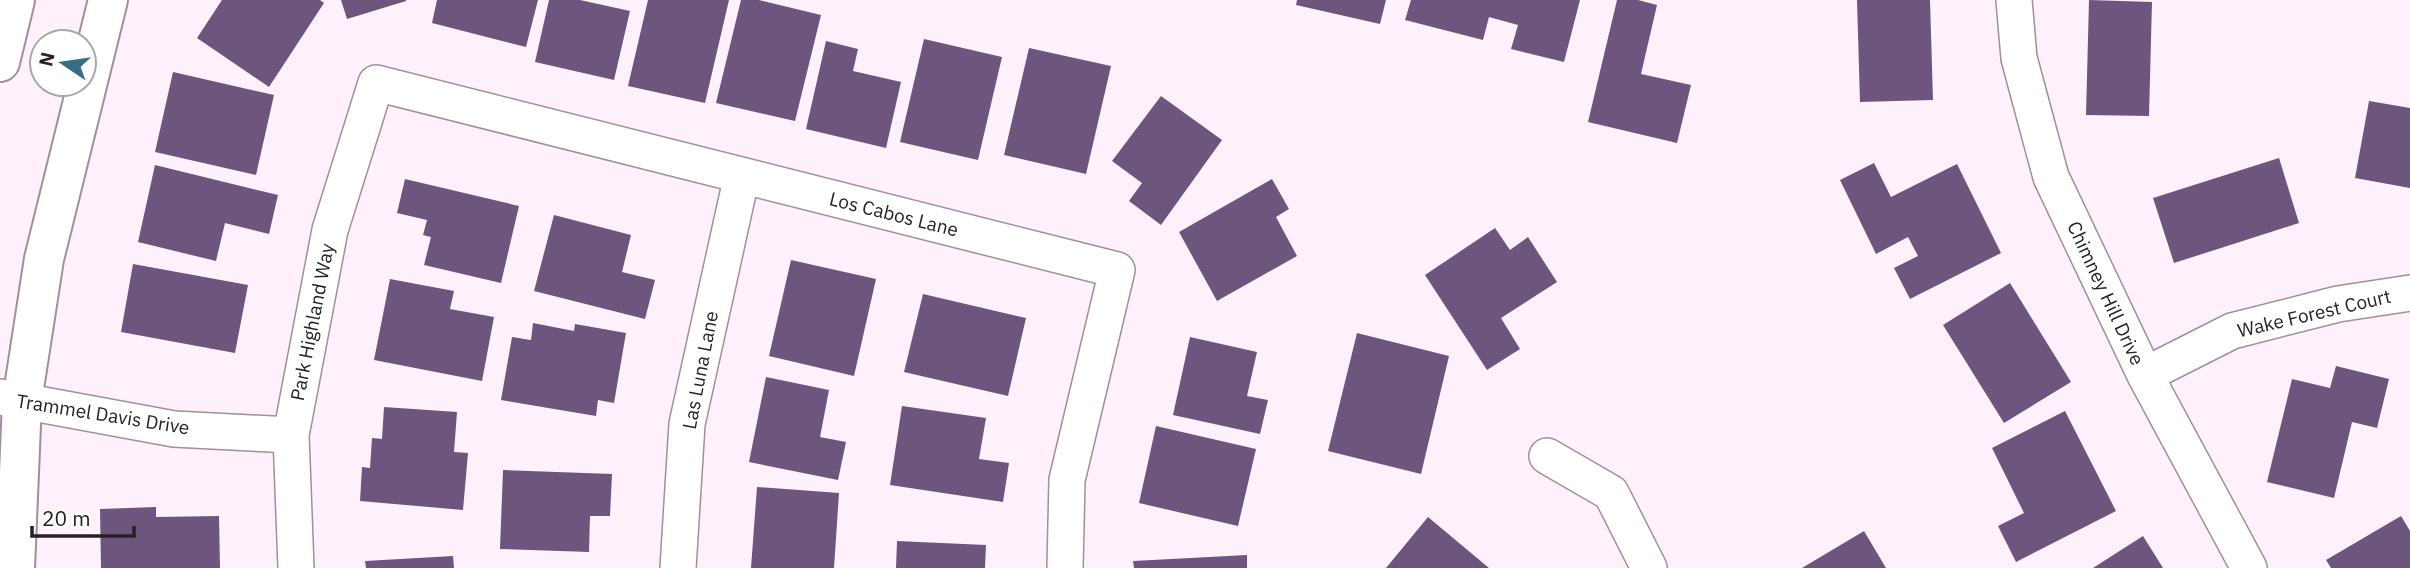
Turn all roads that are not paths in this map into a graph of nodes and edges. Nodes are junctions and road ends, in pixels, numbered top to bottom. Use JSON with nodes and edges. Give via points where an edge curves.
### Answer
{"nodes":[{"id":1,"x":15,"y":0,"type":"edge"},
{"id":2,"x":108,"y":0,"type":"edge"},
{"id":3,"x":2014,"y":0,"type":"edge"},
{"id":4,"x":0,"y":62,"type":"edge"},
{"id":5,"x":376,"y":83,"type":"joint"},
{"id":6,"x":741,"y":175,"type":"junction"},
{"id":7,"x":2410,"y":293,"type":"edge"},
{"id":8,"x":2145,"y":375,"type":"junction"},
{"id":9,"x":11,"y":399,"type":"edge"},
{"id":10,"x":290,"y":435,"type":"junction"},
{"id":11,"x":1547,"y":456,"type":"dead end"},
{"id":12,"x":15,"y":568,"type":"edge"},
{"id":13,"x":296,"y":568,"type":"edge"},
{"id":14,"x":678,"y":568,"type":"edge"},
{"id":15,"x":1065,"y":568,"type":"edge"},
{"id":16,"x":1649,"y":568,"type":"edge"},
{"id":17,"x":2249,"y":568,"type":"edge"}],
"edges":[{"from":1,"to":4,"type":"main road"},
{"from":2,"to":9,"type":"main road"},
{"from":3,"to":8,"type":"street","name":"Chimney Hill Drive","via":[[2019,58],[2051,177]]},
{"from":5,"to":6,"type":"street","name":"Los Cabos Lane"},
{"from":5,"to":10,"type":"street","name":"Park Highland Way","via":[[330,230]]},
{"from":6,"to":14,"type":"street","name":"Las Luna Lane","via":[[687,424]]},
{"from":6,"to":15,"type":"street","name":"Los Cabos Lane","via":[[1117,270],[1067,480]]},
{"from":7,"to":8,"type":"street","name":"Wake Forest Court","via":[[2338,303],[2232,331]]},
{"from":8,"to":17,"type":"street","name":"Chimney Hill Drive"},
{"from":9,"to":10,"type":"street","name":"Trammel Davis Drive","via":[[174,429]]},
{"from":9,"to":12,"type":"main road"},
{"from":10,"to":13,"type":"street","name":"Park Highland Way"},
{"from":11,"to":16,"type":"street","via":[[1611,493]]}]}
